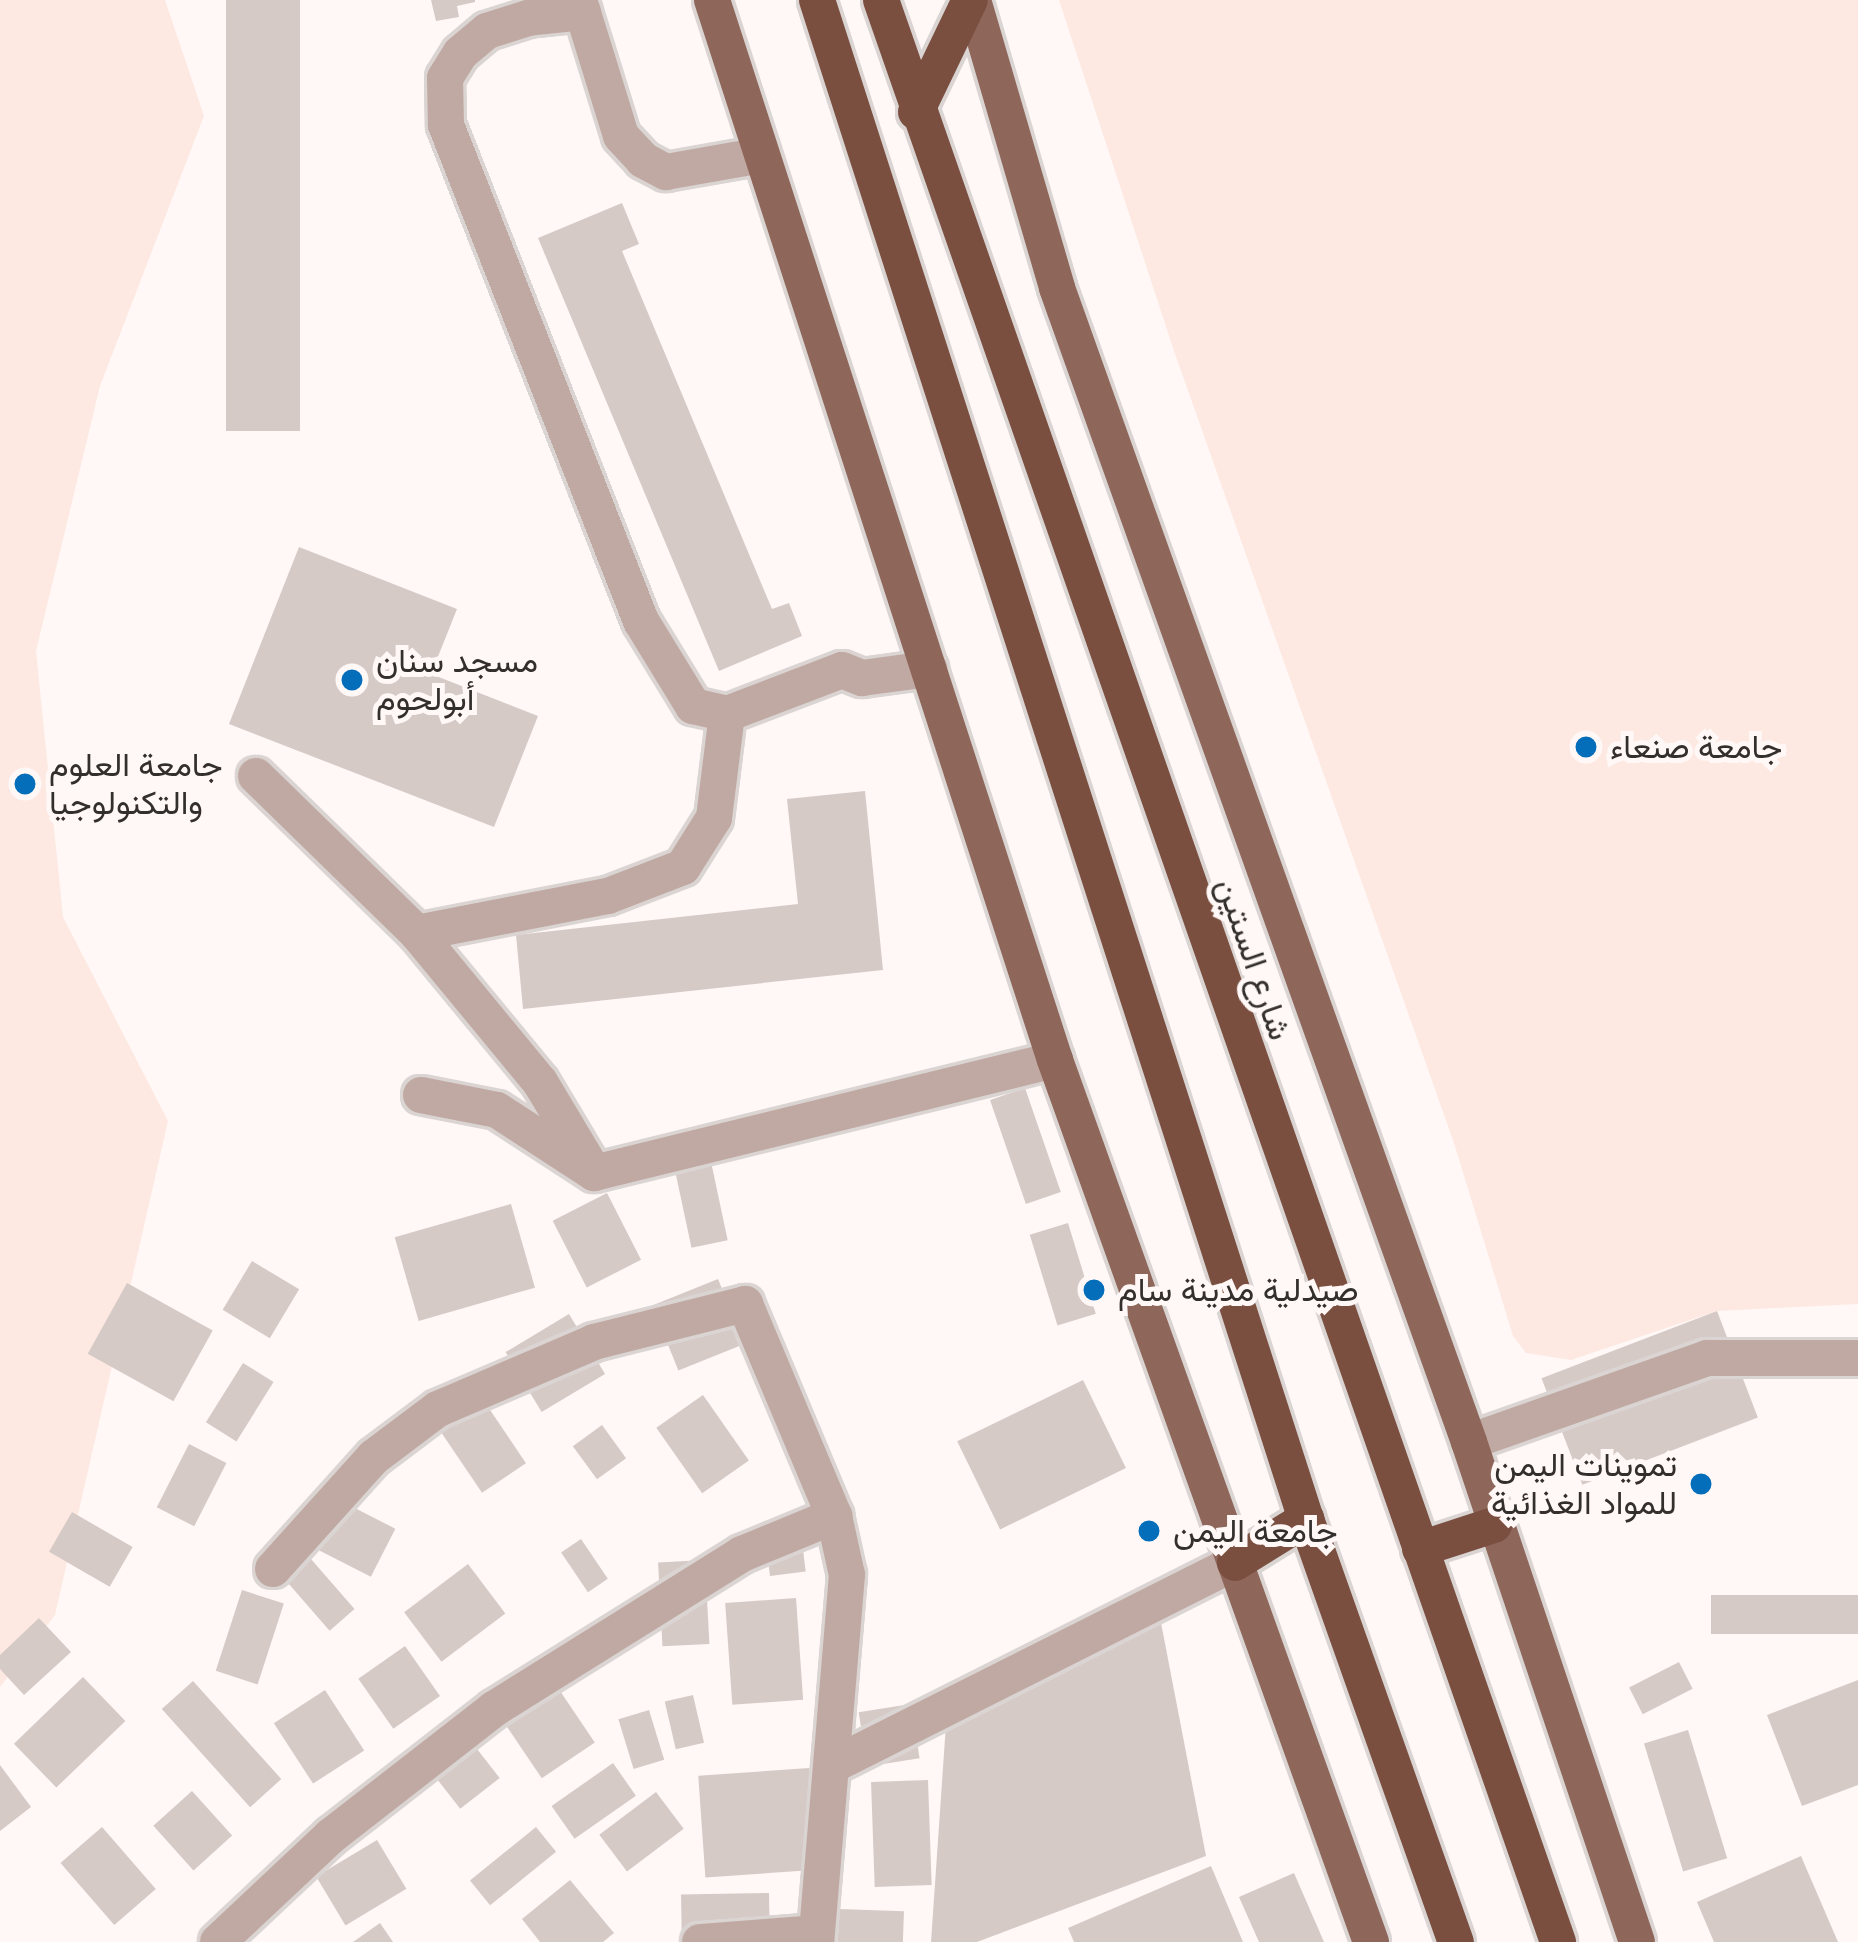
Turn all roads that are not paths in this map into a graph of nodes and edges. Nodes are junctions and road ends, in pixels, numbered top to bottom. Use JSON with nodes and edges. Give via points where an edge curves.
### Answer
{"nodes":[{"id":1,"x":712,"y":0,"type":"edge"},
{"id":2,"x":817,"y":0,"type":"edge"},
{"id":3,"x":881,"y":0,"type":"edge"},
{"id":4,"x":971,"y":0,"type":"edge"},
{"id":5,"x":581,"y":6,"type":"edge"},
{"id":6,"x":916,"y":112,"type":"junction"},
{"id":7,"x":762,"y":155,"type":"junction"},
{"id":8,"x":929,"y":669,"type":"junction"},
{"id":9,"x":727,"y":714,"type":"junction"},
{"id":10,"x":256,"y":776,"type":"dead end"},
{"id":11,"x":417,"y":933,"type":"junction"},
{"id":12,"x":1055,"y":1060,"type":"junction"},
{"id":13,"x":421,"y":1095,"type":"dead end"},
{"id":14,"x":594,"y":1173,"type":"junction"},
{"id":15,"x":1858,"y":1358,"type":"edge"},
{"id":16,"x":1468,"y":1442,"type":"junction"},
{"id":17,"x":834,"y":1516,"type":"junction"},
{"id":18,"x":1306,"y":1519,"type":"junction"},
{"id":19,"x":1494,"y":1525,"type":"junction"},
{"id":20,"x":1420,"y":1549,"type":"junction"},
{"id":21,"x":1235,"y":1563,"type":"junction"},
{"id":22,"x":273,"y":1569,"type":"dead end"},
{"id":23,"x":833,"y":1765,"type":"junction"},
{"id":24,"x":816,"y":1937,"type":"edge"},
{"id":25,"x":218,"y":1942,"type":"edge"},
{"id":26,"x":700,"y":1942,"type":"edge"},
{"id":27,"x":1371,"y":1942,"type":"edge"},
{"id":28,"x":1456,"y":1942,"type":"edge"},
{"id":29,"x":1558,"y":1942,"type":"edge"},
{"id":30,"x":1636,"y":1942,"type":"edge"}],
"edges":[{"from":1,"to":7,"type":"main road"},
{"from":2,"to":18,"type":"highway"},
{"from":3,"to":6,"type":"highway","name":"شارع الستين"},
{"from":4,"to":6,"type":"highway"},
{"from":4,"to":16,"type":"main road","name":"شارع الستين","via":[[1057,288]]},
{"from":5,"to":7,"type":"street","via":[[621,136],[643,160],[666,172]]},
{"from":5,"to":9,"type":"street","via":[[487,32],[460,54],[445,78],[446,125],[641,621],[693,706]]},
{"from":6,"to":20,"type":"highway","name":"شارع الستين"},
{"from":7,"to":8,"type":"main road"},
{"from":8,"to":9,"type":"street","via":[[862,678],[842,670]]},
{"from":8,"to":12,"type":"main road"},
{"from":9,"to":11,"type":"street","via":[[714,818],[683,867],[608,896]]},
{"from":10,"to":11,"type":"street"},
{"from":11,"to":14,"type":"street","via":[[540,1082]]},
{"from":12,"to":14,"type":"street"},
{"from":12,"to":21,"type":"main road"},
{"from":13,"to":14,"type":"street","via":[[497,1110]]},
{"from":15,"to":16,"type":"street","via":[[1707,1358]]},
{"from":16,"to":19,"type":"main road","name":"شارع الستين"},
{"from":17,"to":22,"type":"street","via":[[745,1304],[595,1342],[438,1408],[374,1457]]},
{"from":17,"to":23,"type":"street","via":[[847,1576]]},
{"from":17,"to":25,"type":"street","via":[[742,1554],[494,1709],[331,1836]]},
{"from":18,"to":21,"type":"highway"},
{"from":18,"to":28,"type":"highway"},
{"from":19,"to":20,"type":"highway"},
{"from":19,"to":30,"type":"main road","name":"شارع الستين"},
{"from":20,"to":29,"type":"highway","name":"شارع الستين"},
{"from":21,"to":23,"type":"street"},
{"from":21,"to":27,"type":"main road"},
{"from":23,"to":24,"type":"street"},
{"from":24,"to":26,"type":"street"}]}
